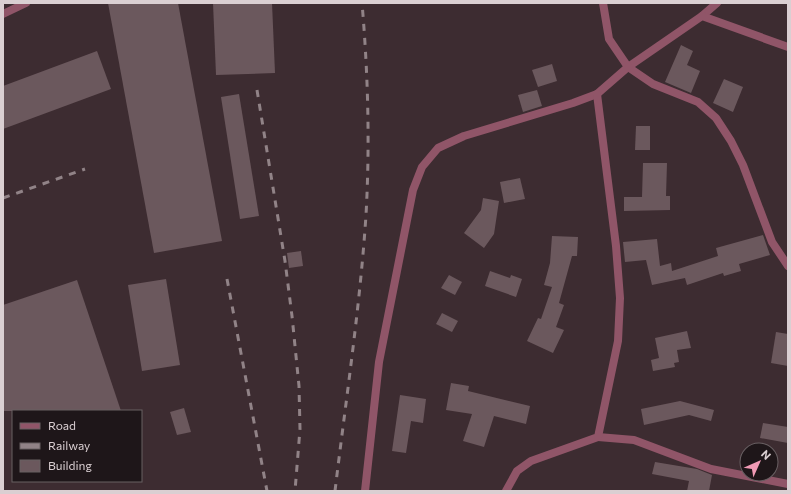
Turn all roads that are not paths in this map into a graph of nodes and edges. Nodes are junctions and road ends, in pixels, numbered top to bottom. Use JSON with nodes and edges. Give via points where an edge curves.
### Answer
{"nodes":[{"id":1,"x":26,"y":3,"type":"edge"},
{"id":2,"x":603,"y":3,"type":"edge"},
{"id":3,"x":716,"y":3,"type":"edge"},
{"id":4,"x":3,"y":14,"type":"edge"},
{"id":5,"x":702,"y":16,"type":"junction"},
{"id":6,"x":788,"y":47,"type":"edge"},
{"id":7,"x":628,"y":67,"type":"junction"},
{"id":8,"x":597,"y":94,"type":"junction"},
{"id":9,"x":788,"y":266,"type":"edge"},
{"id":10,"x":598,"y":437,"type":"junction"},
{"id":11,"x":788,"y":484,"type":"edge"},
{"id":12,"x":365,"y":491,"type":"edge"},
{"id":13,"x":506,"y":491,"type":"edge"}],
"edges":[{"from":1,"to":4,"type":"street"},
{"from":2,"to":7,"type":"street","via":[[609,40]]},
{"from":3,"to":5,"type":"street"},
{"from":5,"to":6,"type":"street"},
{"from":5,"to":7,"type":"street"},
{"from":7,"to":8,"type":"street"},
{"from":7,"to":9,"type":"street","via":[[653,84],[698,102],[716,118],[737,153],[772,242]]},
{"from":8,"to":10,"type":"street","via":[[620,298],[618,341]]},
{"from":8,"to":12,"type":"street","via":[[464,136],[438,148],[422,167],[413,190],[379,362]]},
{"from":10,"to":11,"type":"street","via":[[634,440],[711,469]]},
{"from":10,"to":13,"type":"street","via":[[531,461],[517,471]]}]}
